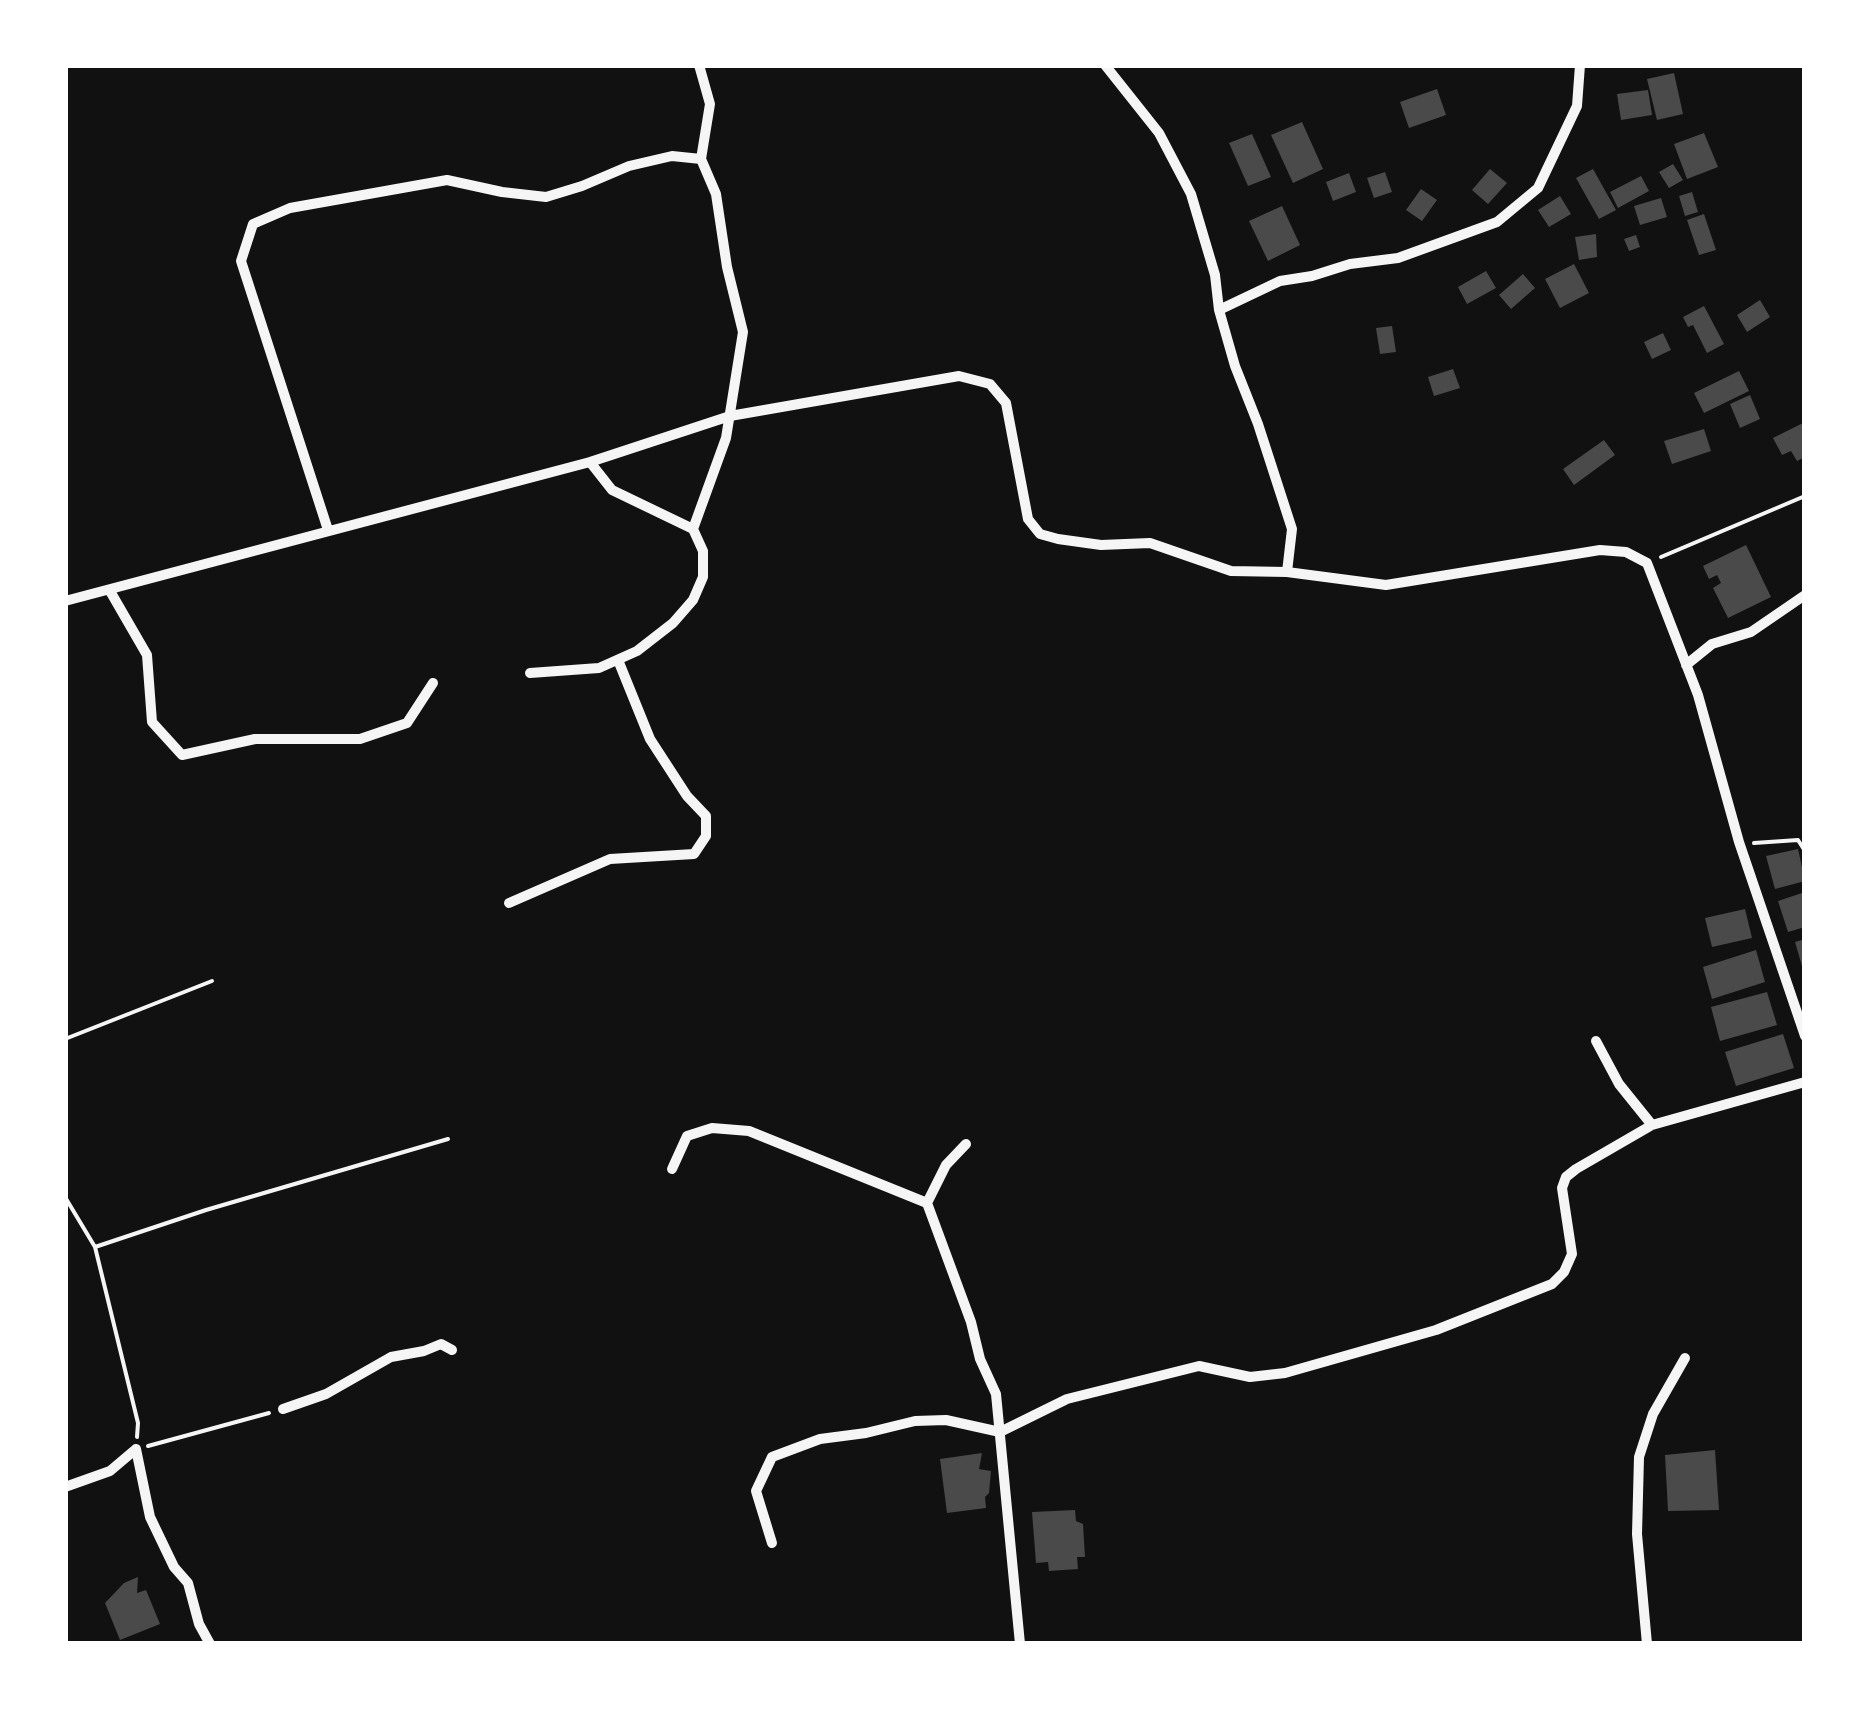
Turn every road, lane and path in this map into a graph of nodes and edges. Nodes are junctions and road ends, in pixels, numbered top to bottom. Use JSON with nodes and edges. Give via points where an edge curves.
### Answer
{"nodes":[{"id":1,"x":700,"y":65,"type":"edge"},
{"id":2,"x":1105,"y":65,"type":"edge"},
{"id":3,"x":1580,"y":65,"type":"edge"},
{"id":4,"x":700,"y":159,"type":"junction"},
{"id":5,"x":1218,"y":310,"type":"junction"},
{"id":6,"x":730,"y":416,"type":"junction"},
{"id":7,"x":590,"y":462,"type":"junction"},
{"id":8,"x":1805,"y":496,"type":"edge"},
{"id":9,"x":328,"y":530,"type":"junction"},
{"id":10,"x":693,"y":530,"type":"junction"},
{"id":11,"x":1647,"y":563,"type":"junction"},
{"id":12,"x":1287,"y":572,"type":"junction"},
{"id":13,"x":110,"y":591,"type":"junction"},
{"id":14,"x":1805,"y":595,"type":"edge"},
{"id":15,"x":65,"y":600,"type":"edge"},
{"id":16,"x":618,"y":660,"type":"junction"},
{"id":17,"x":1686,"y":665,"type":"junction"},
{"id":18,"x":530,"y":673,"type":"dead end"},
{"id":19,"x":433,"y":683,"type":"dead end"},
{"id":20,"x":1739,"y":842,"type":"junction"},
{"id":21,"x":1805,"y":850,"type":"edge"},
{"id":22,"x":508,"y":903,"type":"dead end"},
{"id":23,"x":212,"y":981,"type":"dead end"},
{"id":24,"x":1805,"y":1036,"type":"edge"},
{"id":25,"x":65,"y":1039,"type":"edge"},
{"id":26,"x":1596,"y":1041,"type":"dead end"},
{"id":27,"x":1805,"y":1082,"type":"edge"},
{"id":28,"x":1652,"y":1126,"type":"junction"},
{"id":29,"x":448,"y":1139,"type":"dead end"},
{"id":30,"x":966,"y":1144,"type":"dead end"},
{"id":31,"x":672,"y":1169,"type":"dead end"},
{"id":32,"x":65,"y":1196,"type":"edge"},
{"id":33,"x":927,"y":1203,"type":"junction"},
{"id":34,"x":95,"y":1247,"type":"junction"},
{"id":35,"x":452,"y":1350,"type":"dead end"},
{"id":36,"x":1685,"y":1358,"type":"dead end"},
{"id":37,"x":283,"y":1408,"type":"joint"},
{"id":38,"x":1000,"y":1432,"type":"junction"},
{"id":39,"x":136,"y":1449,"type":"junction"},
{"id":40,"x":65,"y":1487,"type":"edge"},
{"id":41,"x":772,"y":1543,"type":"dead end"},
{"id":42,"x":210,"y":1644,"type":"edge"},
{"id":43,"x":1020,"y":1644,"type":"edge"},
{"id":44,"x":1646,"y":1644,"type":"edge"}],
"edges":[{"from":1,"to":4,"type":"street","via":[[710,104]]},
{"from":2,"to":5,"type":"street","via":[[1159,133],[1191,194]]},
{"from":3,"to":5,"type":"street","via":[[1577,106],[1538,188],[1497,222],[1398,258],[1280,280]]},
{"from":4,"to":6,"type":"street","via":[[716,194],[743,332]]},
{"from":4,"to":9,"type":"street","via":[[672,156],[629,166],[546,197],[447,180],[290,208],[252,224],[241,260]]},
{"from":5,"to":12,"type":"street","via":[[1292,529]]},
{"from":6,"to":7,"type":"street"},
{"from":6,"to":10,"type":"street"},
{"from":6,"to":12,"type":"street","via":[[958,376],[990,384],[1006,402],[1028,519],[1040,534],[1102,545],[1150,542],[1231,571]]},
{"from":7,"to":9,"type":"street"},
{"from":7,"to":10,"type":"street","via":[[612,490]]},
{"from":8,"to":11,"type":"path"},
{"from":9,"to":13,"type":"street"},
{"from":10,"to":16,"type":"street","via":[[703,551],[694,600],[673,623]]},
{"from":11,"to":12,"type":"street","via":[[1626,552],[1600,550],[1386,585]]},
{"from":11,"to":17,"type":"street"},
{"from":13,"to":15,"type":"street"},
{"from":13,"to":19,"type":"street","via":[[146,655],[152,722],[182,755],[255,740],[360,739],[407,723]]},
{"from":14,"to":17,"type":"street"},
{"from":16,"to":18,"type":"street","via":[[599,668]]},
{"from":16,"to":22,"type":"street","via":[[650,739],[706,816],[706,836],[694,854],[610,859]]},
{"from":17,"to":20,"type":"street"},
{"from":20,"to":21,"type":"path","via":[[1798,840]]},
{"from":20,"to":24,"type":"street"},
{"from":23,"to":25,"type":"path"},
{"from":26,"to":28,"type":"street"},
{"from":27,"to":28,"type":"street"},
{"from":28,"to":38,"type":"street","via":[[1566,1177],[1572,1254],[1552,1284],[1436,1330],[1284,1373],[1250,1377],[1199,1366],[1168,1371],[1067,1398]]},
{"from":29,"to":34,"type":"path"},
{"from":30,"to":33,"type":"street","via":[[946,1165]]},
{"from":31,"to":33,"type":"street","via":[[687,1136],[712,1128],[749,1131]]},
{"from":32,"to":34,"type":"path"},
{"from":33,"to":38,"type":"street","via":[[996,1394]]},
{"from":34,"to":39,"type":"path","via":[[138,1423]]},
{"from":35,"to":37,"type":"street","via":[[441,1344],[391,1357],[326,1394]]},
{"from":36,"to":44,"type":"street","via":[[1638,1457]]},
{"from":37,"to":39,"type":"path"},
{"from":38,"to":41,"type":"street","via":[[915,1421],[820,1438],[772,1458],[756,1491]]},
{"from":38,"to":43,"type":"street"},
{"from":39,"to":40,"type":"street","via":[[110,1471]]},
{"from":39,"to":42,"type":"street","via":[[150,1517],[188,1584]]}]}
